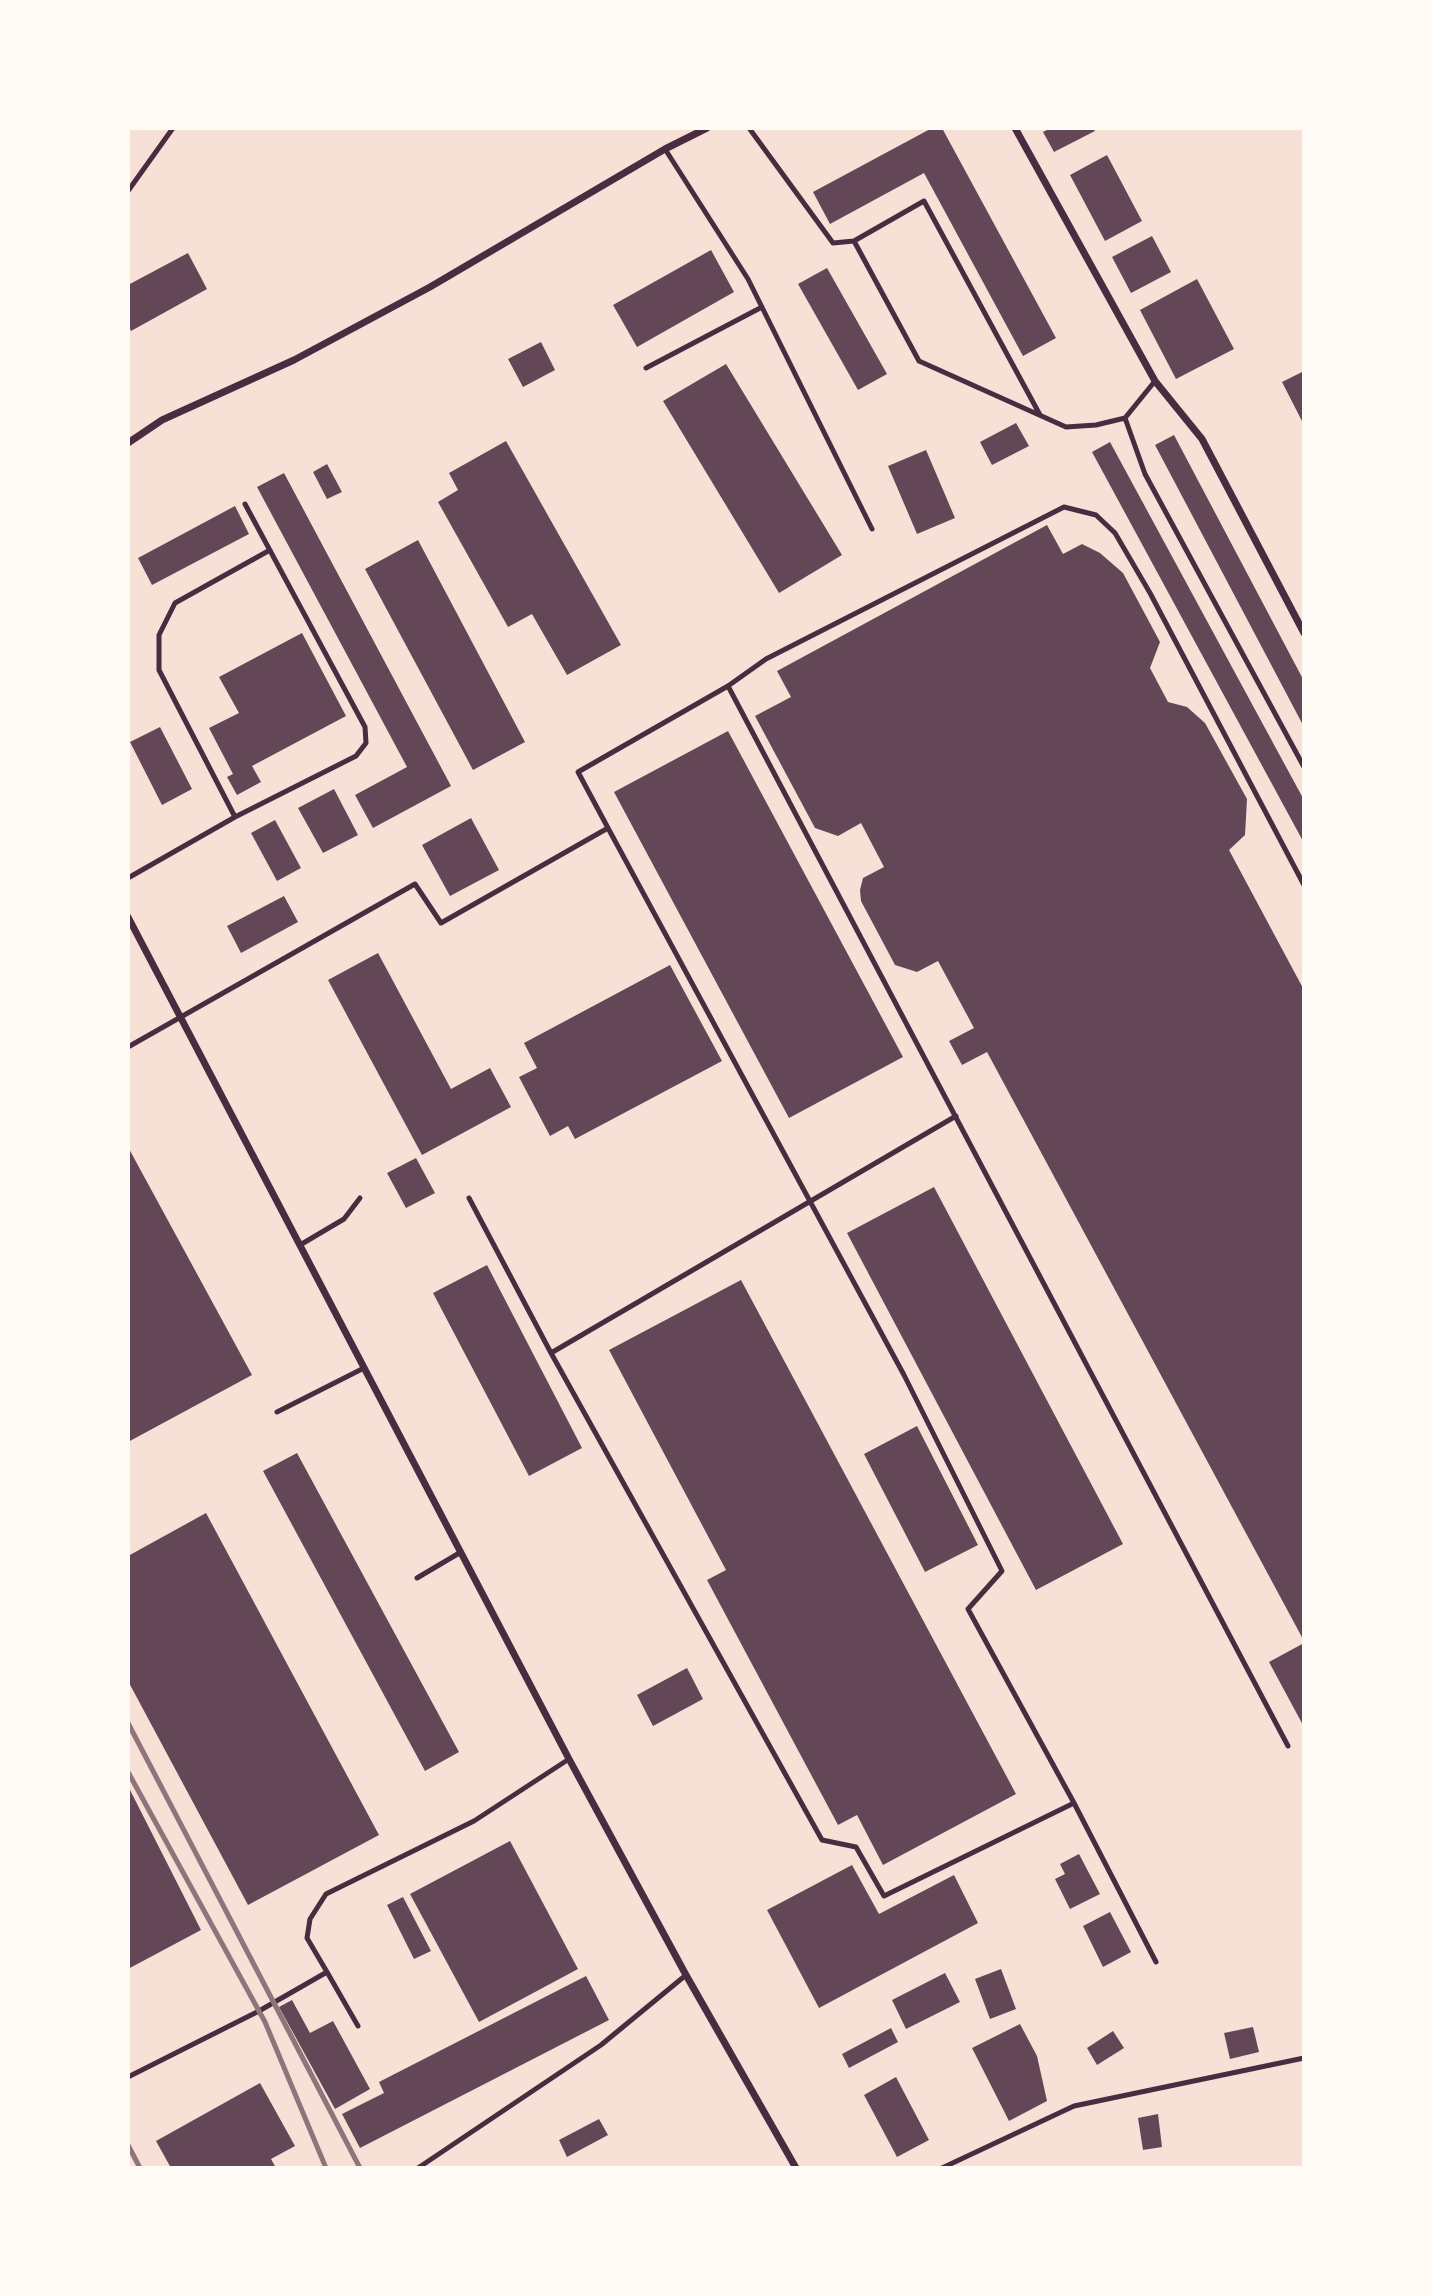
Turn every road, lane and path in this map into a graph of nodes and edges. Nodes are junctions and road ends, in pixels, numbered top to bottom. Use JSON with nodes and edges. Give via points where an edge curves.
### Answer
{"nodes":[{"id":1,"x":173,"y":128,"type":"edge"},
{"id":2,"x":706,"y":128,"type":"edge"},
{"id":3,"x":749,"y":128,"type":"edge"},
{"id":4,"x":1015,"y":128,"type":"edge"},
{"id":5,"x":665,"y":149,"type":"junction"},
{"id":6,"x":128,"y":191,"type":"edge"},
{"id":7,"x":854,"y":241,"type":"junction"},
{"id":8,"x":762,"y":307,"type":"junction"},
{"id":9,"x":646,"y":368,"type":"dead end"},
{"id":10,"x":1155,"y":381,"type":"junction"},
{"id":11,"x":1040,"y":415,"type":"junction"},
{"id":12,"x":1125,"y":418,"type":"junction"},
{"id":13,"x":128,"y":443,"type":"edge"},
{"id":14,"x":246,"y":504,"type":"dead end"},
{"id":15,"x":872,"y":529,"type":"dead end"},
{"id":16,"x":270,"y":550,"type":"junction"},
{"id":17,"x":1304,"y":633,"type":"edge"},
{"id":18,"x":728,"y":686,"type":"junction"},
{"id":19,"x":1304,"y":767,"type":"edge"},
{"id":20,"x":235,"y":817,"type":"junction"},
{"id":21,"x":608,"y":828,"type":"junction"},
{"id":22,"x":128,"y":878,"type":"edge"},
{"id":23,"x":1304,"y":885,"type":"edge"},
{"id":24,"x":128,"y":917,"type":"edge"},
{"id":25,"x":137,"y":934,"type":"junction"},
{"id":26,"x":128,"y":939,"type":"edge"},
{"id":27,"x":181,"y":1017,"type":"junction"},
{"id":28,"x":128,"y":1047,"type":"edge"},
{"id":29,"x":956,"y":1116,"type":"junction"},
{"id":30,"x":360,"y":1198,"type":"dead end"},
{"id":31,"x":469,"y":1198,"type":"dead end"},
{"id":32,"x":808,"y":1201,"type":"junction"},
{"id":33,"x":300,"y":1245,"type":"junction"},
{"id":34,"x":551,"y":1353,"type":"junction"},
{"id":35,"x":364,"y":1368,"type":"junction"},
{"id":36,"x":277,"y":1412,"type":"dead end"},
{"id":37,"x":461,"y":1552,"type":"junction"},
{"id":38,"x":417,"y":1578,"type":"dead end"},
{"id":39,"x":1288,"y":1746,"type":"dead end"},
{"id":40,"x":569,"y":1759,"type":"junction"},
{"id":41,"x":1074,"y":1803,"type":"junction"},
{"id":42,"x":1156,"y":1962,"type":"dead end"},
{"id":43,"x":327,"y":1972,"type":"junction"},
{"id":44,"x":686,"y":1975,"type":"junction"},
{"id":45,"x":358,"y":2026,"type":"dead end"},
{"id":46,"x":1304,"y":2058,"type":"edge"},
{"id":47,"x":128,"y":2077,"type":"edge"},
{"id":48,"x":418,"y":2168,"type":"edge"},
{"id":49,"x":796,"y":2168,"type":"edge"},
{"id":50,"x":942,"y":2168,"type":"edge"}],
"edges":[{"from":1,"to":6,"type":"lane"},
{"from":2,"to":5,"type":"street"},
{"from":3,"to":7,"type":"lane","via":[[833,243]]},
{"from":4,"to":10,"type":"street"},
{"from":5,"to":8,"type":"lane"},
{"from":5,"to":13,"type":"street","via":[[430,286],[293,360],[162,420]]},
{"from":7,"to":11,"type":"lane","via":[[919,361]]},
{"from":7,"to":11,"type":"lane","via":[[924,201]]},
{"from":8,"to":9,"type":"lane"},
{"from":8,"to":15,"type":"lane"},
{"from":10,"to":12,"type":"lane"},
{"from":10,"to":17,"type":"street","via":[[1202,439]]},
{"from":11,"to":12,"type":"lane","via":[[1066,427]]},
{"from":12,"to":19,"type":"lane","via":[[1145,474]]},
{"from":14,"to":16,"type":"lane"},
{"from":16,"to":20,"type":"lane","via":[[175,603],[159,635],[159,670]]},
{"from":16,"to":20,"type":"lane","via":[[365,727],[366,743],[356,756]]},
{"from":18,"to":21,"type":"lane","via":[[578,772]]},
{"from":18,"to":23,"type":"lane","via":[[766,659],[1064,507],[1096,515],[1115,533],[1150,593]]},
{"from":18,"to":29,"type":"lane"},
{"from":20,"to":22,"type":"lane"},
{"from":21,"to":27,"type":"lane","via":[[441,923],[415,884]]},
{"from":21,"to":32,"type":"lane"},
{"from":24,"to":25,"type":"street"},
{"from":25,"to":26,"type":"lane"},
{"from":25,"to":27,"type":"street"},
{"from":27,"to":28,"type":"lane"},
{"from":27,"to":33,"type":"street"},
{"from":29,"to":32,"type":"lane"},
{"from":29,"to":39,"type":"lane"},
{"from":30,"to":33,"type":"lane","via":[[344,1219]]},
{"from":31,"to":34,"type":"lane"},
{"from":32,"to":34,"type":"lane"},
{"from":32,"to":41,"type":"lane","via":[[904,1375],[1002,1571],[968,1609]]},
{"from":33,"to":35,"type":"street"},
{"from":34,"to":41,"type":"lane","via":[[822,1840],[856,1847],[884,1896]]},
{"from":35,"to":36,"type":"lane"},
{"from":35,"to":37,"type":"street"},
{"from":37,"to":38,"type":"lane"},
{"from":37,"to":40,"type":"street"},
{"from":40,"to":43,"type":"lane","via":[[474,1821],[326,1894],[310,1919],[307,1938]]},
{"from":40,"to":44,"type":"street"},
{"from":41,"to":42,"type":"lane"},
{"from":43,"to":45,"type":"lane"},
{"from":43,"to":47,"type":"lane"},
{"from":44,"to":48,"type":"lane","via":[[601,2045]]},
{"from":44,"to":49,"type":"street"},
{"from":46,"to":50,"type":"lane","via":[[1074,2106]]}]}
